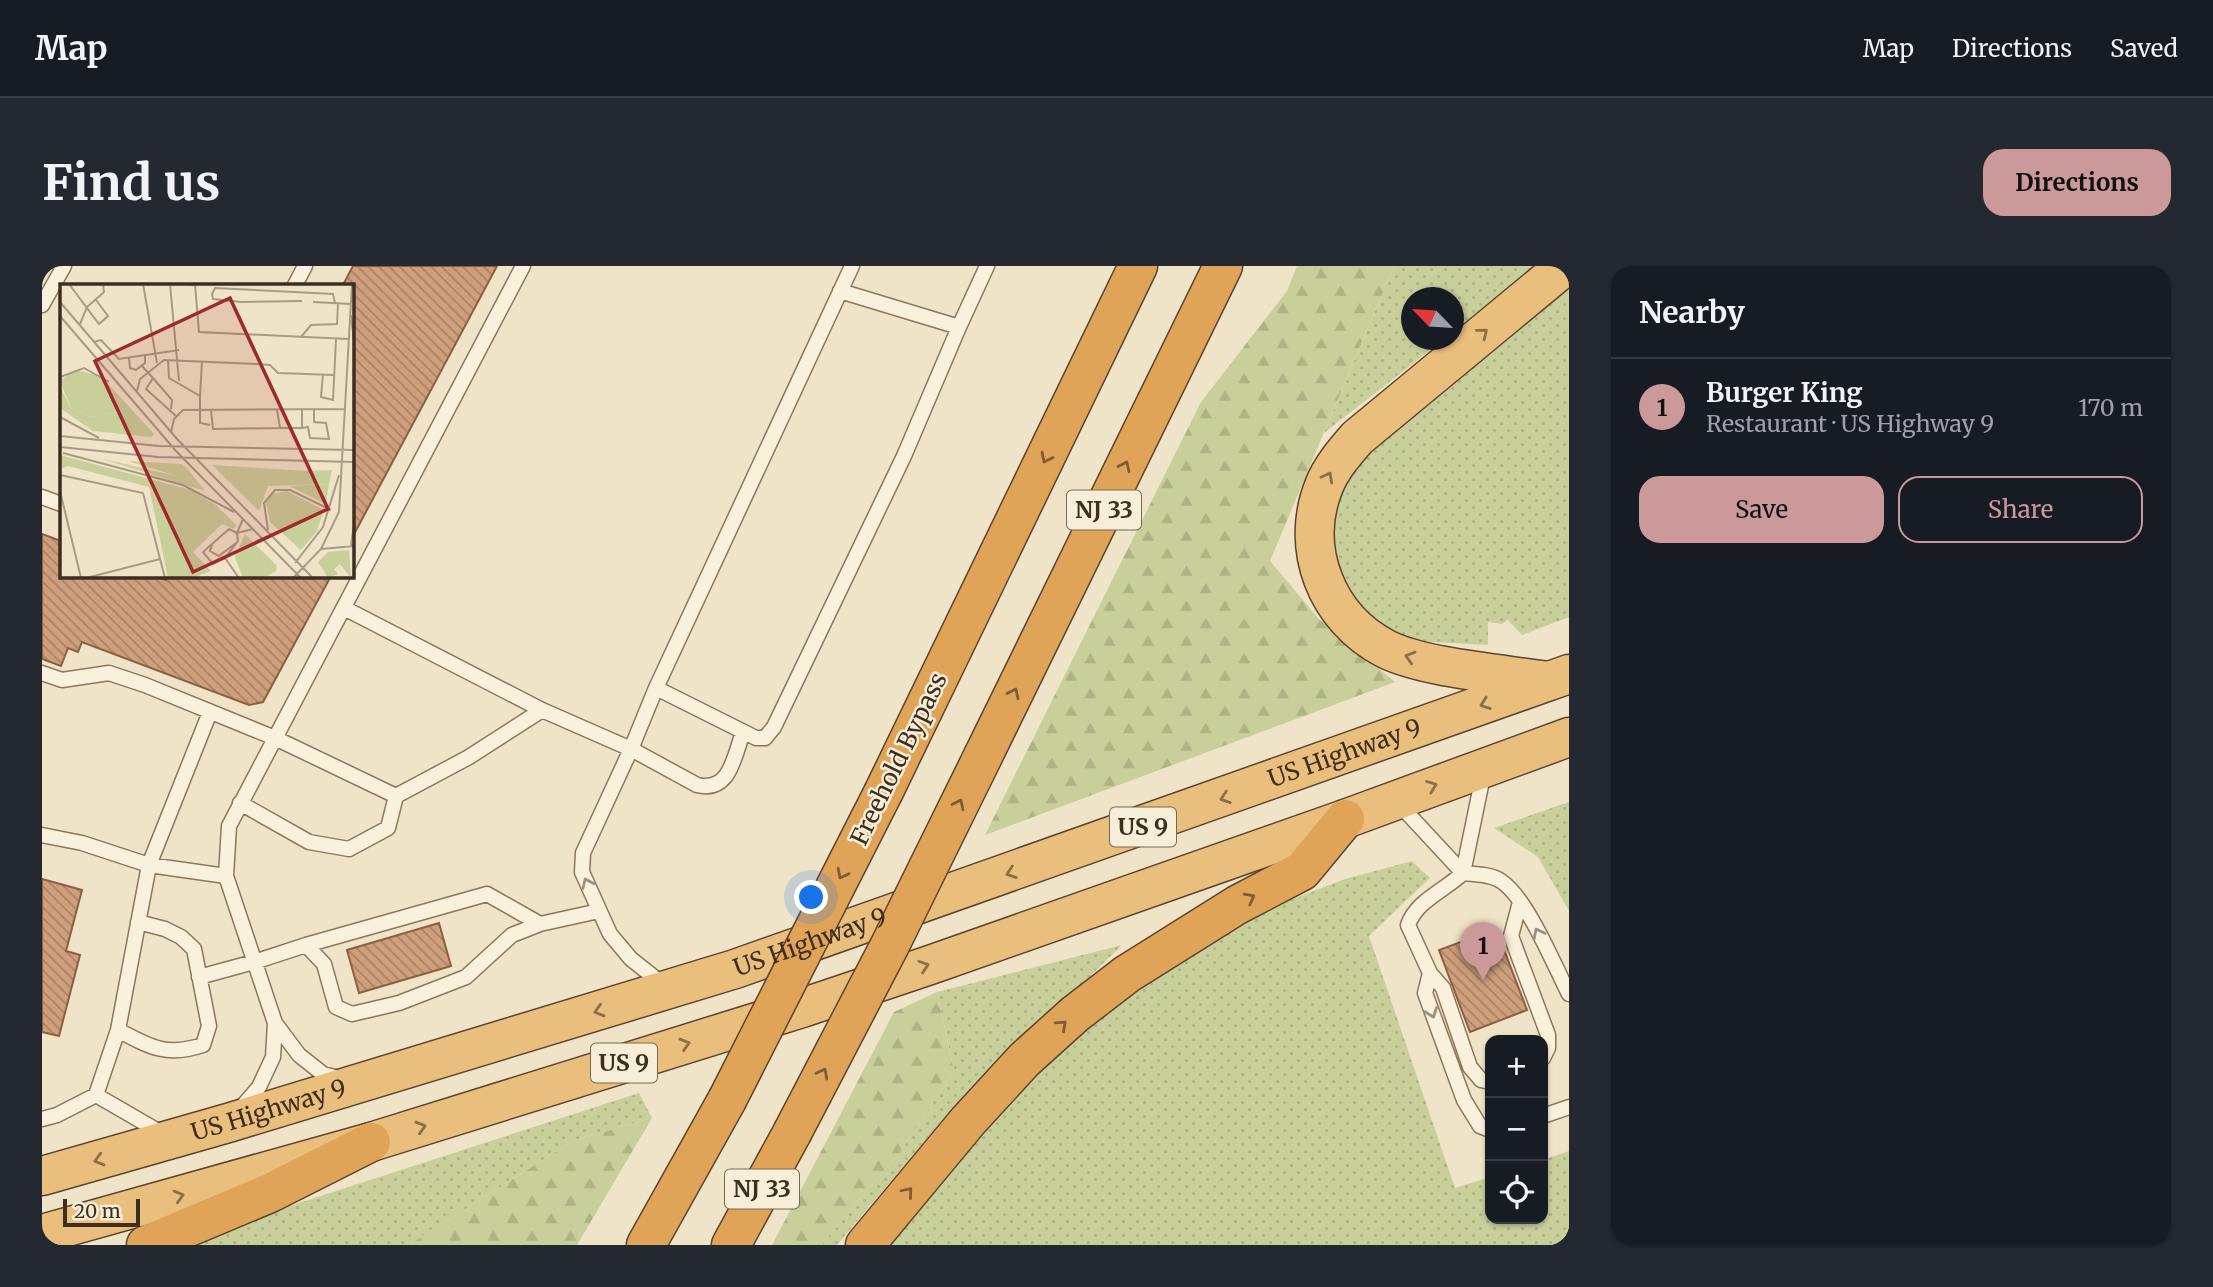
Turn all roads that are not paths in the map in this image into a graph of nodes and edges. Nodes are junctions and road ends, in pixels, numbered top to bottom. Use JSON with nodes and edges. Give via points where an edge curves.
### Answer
{"nodes":[{"id":1,"x":64,"y":266,"type":"edge"},
{"id":2,"x":305,"y":266,"type":"edge"},
{"id":3,"x":523,"y":266,"type":"edge"},
{"id":4,"x":852,"y":266,"type":"edge"},
{"id":5,"x":987,"y":266,"type":"edge"},
{"id":6,"x":1113,"y":266,"type":"edge"},
{"id":7,"x":1138,"y":266,"type":"edge"},
{"id":8,"x":1223,"y":266,"type":"edge"},
{"id":9,"x":1565,"y":266,"type":"edge"},
{"id":10,"x":296,"y":284,"type":"edge"},
{"id":11,"x":840,"y":291,"type":"junction"},
{"id":12,"x":42,"y":304,"type":"edge"},
{"id":13,"x":958,"y":327,"type":"junction"},
{"id":14,"x":1075,"y":396,"type":"junction"},
{"id":15,"x":42,"y":497,"type":"edge"},
{"id":16,"x":60,"y":505,"type":"edge"},
{"id":17,"x":344,"y":608,"type":"junction"},
{"id":18,"x":42,"y":673,"type":"edge"},
{"id":19,"x":1559,"y":678,"type":"edge"},
{"id":20,"x":656,"y":688,"type":"junction"},
{"id":21,"x":542,"y":710,"type":"junction"},
{"id":22,"x":210,"y":712,"type":"junction"},
{"id":23,"x":743,"y":732,"type":"junction"},
{"id":24,"x":1569,"y":737,"type":"edge"},
{"id":25,"x":275,"y":738,"type":"junction"},
{"id":26,"x":631,"y":749,"type":"junction"},
{"id":27,"x":1485,"y":766,"type":"junction"},
{"id":28,"x":396,"y":796,"type":"junction"},
{"id":29,"x":1395,"y":799,"type":"junction"},
{"id":30,"x":240,"y":803,"type":"junction"},
{"id":31,"x":1345,"y":818,"type":"junction"},
{"id":32,"x":42,"y":835,"type":"edge"},
{"id":33,"x":149,"y":865,"type":"junction"},
{"id":34,"x":1463,"y":873,"type":"junction"},
{"id":35,"x":226,"y":876,"type":"junction"},
{"id":36,"x":1520,"y":902,"type":"junction"},
{"id":37,"x":599,"y":911,"type":"junction"},
{"id":38,"x":138,"y":922,"type":"junction"},
{"id":39,"x":540,"y":924,"type":"junction"},
{"id":40,"x":306,"y":945,"type":"junction"},
{"id":41,"x":254,"y":962,"type":"junction"},
{"id":42,"x":1430,"y":973,"type":"junction"},
{"id":43,"x":199,"y":977,"type":"junction"},
{"id":44,"x":676,"y":987,"type":"junction"},
{"id":45,"x":1569,"y":994,"type":"edge"},
{"id":46,"x":275,"y":1023,"type":"junction"},
{"id":47,"x":118,"y":1030,"type":"junction"},
{"id":48,"x":1548,"y":1035,"type":"edge"},
{"id":49,"x":1485,"y":1081,"type":"edge"},
{"id":50,"x":361,"y":1082,"type":"junction"},
{"id":51,"x":96,"y":1095,"type":"junction"},
{"id":52,"x":1569,"y":1107,"type":"edge"},
{"id":53,"x":1548,"y":1114,"type":"edge"},
{"id":54,"x":42,"y":1119,"type":"edge"},
{"id":55,"x":228,"y":1124,"type":"junction"},
{"id":56,"x":1485,"y":1128,"type":"edge"},
{"id":57,"x":172,"y":1139,"type":"junction"},
{"id":58,"x":371,"y":1142,"type":"junction"},
{"id":59,"x":42,"y":1176,"type":"edge"},
{"id":60,"x":42,"y":1234,"type":"edge"},
{"id":61,"x":146,"y":1245,"type":"edge"},
{"id":62,"x":646,"y":1245,"type":"edge"},
{"id":63,"x":731,"y":1245,"type":"edge"},
{"id":64,"x":865,"y":1245,"type":"edge"}],
"edges":[{"from":1,"to":12,"type":"lane"},
{"from":2,"to":10,"type":"lane"},
{"from":3,"to":17,"type":"lane"},
{"from":4,"to":11,"type":"lane"},
{"from":5,"to":13,"type":"lane"},
{"from":6,"to":14,"type":"highway","via":[[1070,360]]},
{"from":7,"to":14,"type":"highway","name":"Freehold Bypass","number":"NJ 33"},
{"from":63,"to":8,"type":"highway","number":"NJ 33","one_way":true,"bridge":true,"via":[[890,945]]},
{"from":19,"to":9,"type":"highway","one_way":true,"via":[[1420,660],[1385,648],[1360,632],[1325,587],[1313,529],[1324,484],[1357,438]]},
{"from":11,"to":13,"type":"lane"},
{"from":11,"to":20,"type":"lane"},
{"from":13,"to":23,"type":"lane","via":[[904,456],[774,727],[765,738]]},
{"from":14,"to":62,"type":"highway","name":"Freehold Bypass","number":"NJ 33","one_way":true,"bridge":true,"via":[[884,791],[727,1100]]},
{"from":15,"to":16,"type":"lane"},
{"from":17,"to":21,"type":"lane"},
{"from":17,"to":25,"type":"lane"},
{"from":18,"to":22,"type":"lane","via":[[62,680],[108,673]]},
{"from":19,"to":44,"type":"highway","name":"US Highway 9","number":"US 9","one_way":true,"via":[[870,923]]},
{"from":20,"to":23,"type":"lane"},
{"from":20,"to":26,"type":"lane"},
{"from":21,"to":26,"type":"lane"},
{"from":21,"to":28,"type":"lane"},
{"from":22,"to":25,"type":"lane"},
{"from":22,"to":33,"type":"lane"},
{"from":23,"to":26,"type":"lane","via":[[726,777],[707,788]]},
{"from":24,"to":27,"type":"highway","number":"US 9"},
{"from":25,"to":28,"type":"lane"},
{"from":25,"to":30,"type":"lane"},
{"from":37,"to":26,"type":"lane","one_way":true,"via":[[582,872],[583,853]]},
{"from":29,"to":27,"type":"highway","number":"US 9","one_way":true},
{"from":27,"to":34,"type":"lane"},
{"from":28,"to":30,"type":"lane","via":[[388,828],[349,849],[309,842]]},
{"from":29,"to":31,"type":"highway","number":"US 9"},
{"from":29,"to":34,"type":"lane"},
{"from":30,"to":35,"type":"lane","via":[[229,826]]},
{"from":58,"to":31,"type":"highway","number":"US 9","one_way":true,"via":[[802,1008]]},
{"from":64,"to":31,"type":"highway","one_way":true,"via":[[968,1121],[1024,1060],[1075,1014],[1127,974],[1237,905],[1302,871]]},
{"from":32,"to":33,"type":"lane"},
{"from":33,"to":35,"type":"lane"},
{"from":33,"to":38,"type":"lane"},
{"from":34,"to":36,"type":"lane","via":[[1500,880]]},
{"from":34,"to":42,"type":"lane","via":[[1413,912],[1408,925]]},
{"from":35,"to":41,"type":"lane"},
{"from":45,"to":36,"type":"lane","one_way":true},
{"from":36,"to":48,"type":"lane","via":[[1511,936]]},
{"from":37,"to":39,"type":"lane"},
{"from":37,"to":44,"type":"lane","via":[[610,934],[631,959]]},
{"from":38,"to":43,"type":"lane","via":[[181,937],[194,949]]},
{"from":38,"to":47,"type":"lane"},
{"from":39,"to":40,"type":"lane","via":[[487,894]]},
{"from":39,"to":40,"type":"lane","via":[[512,935],[466,977],[399,1003],[352,1014],[337,1007],[324,964]]},
{"from":40,"to":41,"type":"lane"},
{"from":41,"to":43,"type":"lane"},
{"from":41,"to":46,"type":"lane"},
{"from":42,"to":49,"type":"lane","via":[[1443,988],[1470,1067]]},
{"from":42,"to":56,"type":"lane","one_way":true,"via":[[1425,993],[1464,1100]]},
{"from":43,"to":47,"type":"lane","via":[[209,1026],[203,1045],[166,1051]]},
{"from":44,"to":50,"type":"highway","name":"US Highway 9","number":"US 9","one_way":true},
{"from":46,"to":50,"type":"lane","via":[[299,1055],[323,1074]]},
{"from":46,"to":55,"type":"lane","via":[[273,1057],[259,1087]]},
{"from":47,"to":51,"type":"lane"},
{"from":50,"to":55,"type":"highway","name":"US Highway 9","number":"US 9"},
{"from":51,"to":54,"type":"lane"},
{"from":51,"to":57,"type":"lane"},
{"from":52,"to":53,"type":"lane"},
{"from":55,"to":57,"type":"highway","name":"US Highway 9","number":"US 9"},
{"from":57,"to":59,"type":"highway","name":"US Highway 9","number":"US 9","one_way":true},
{"from":60,"to":58,"type":"highway","number":"US 9","one_way":true},
{"from":58,"to":61,"type":"highway","via":[[270,1193]]}]}
